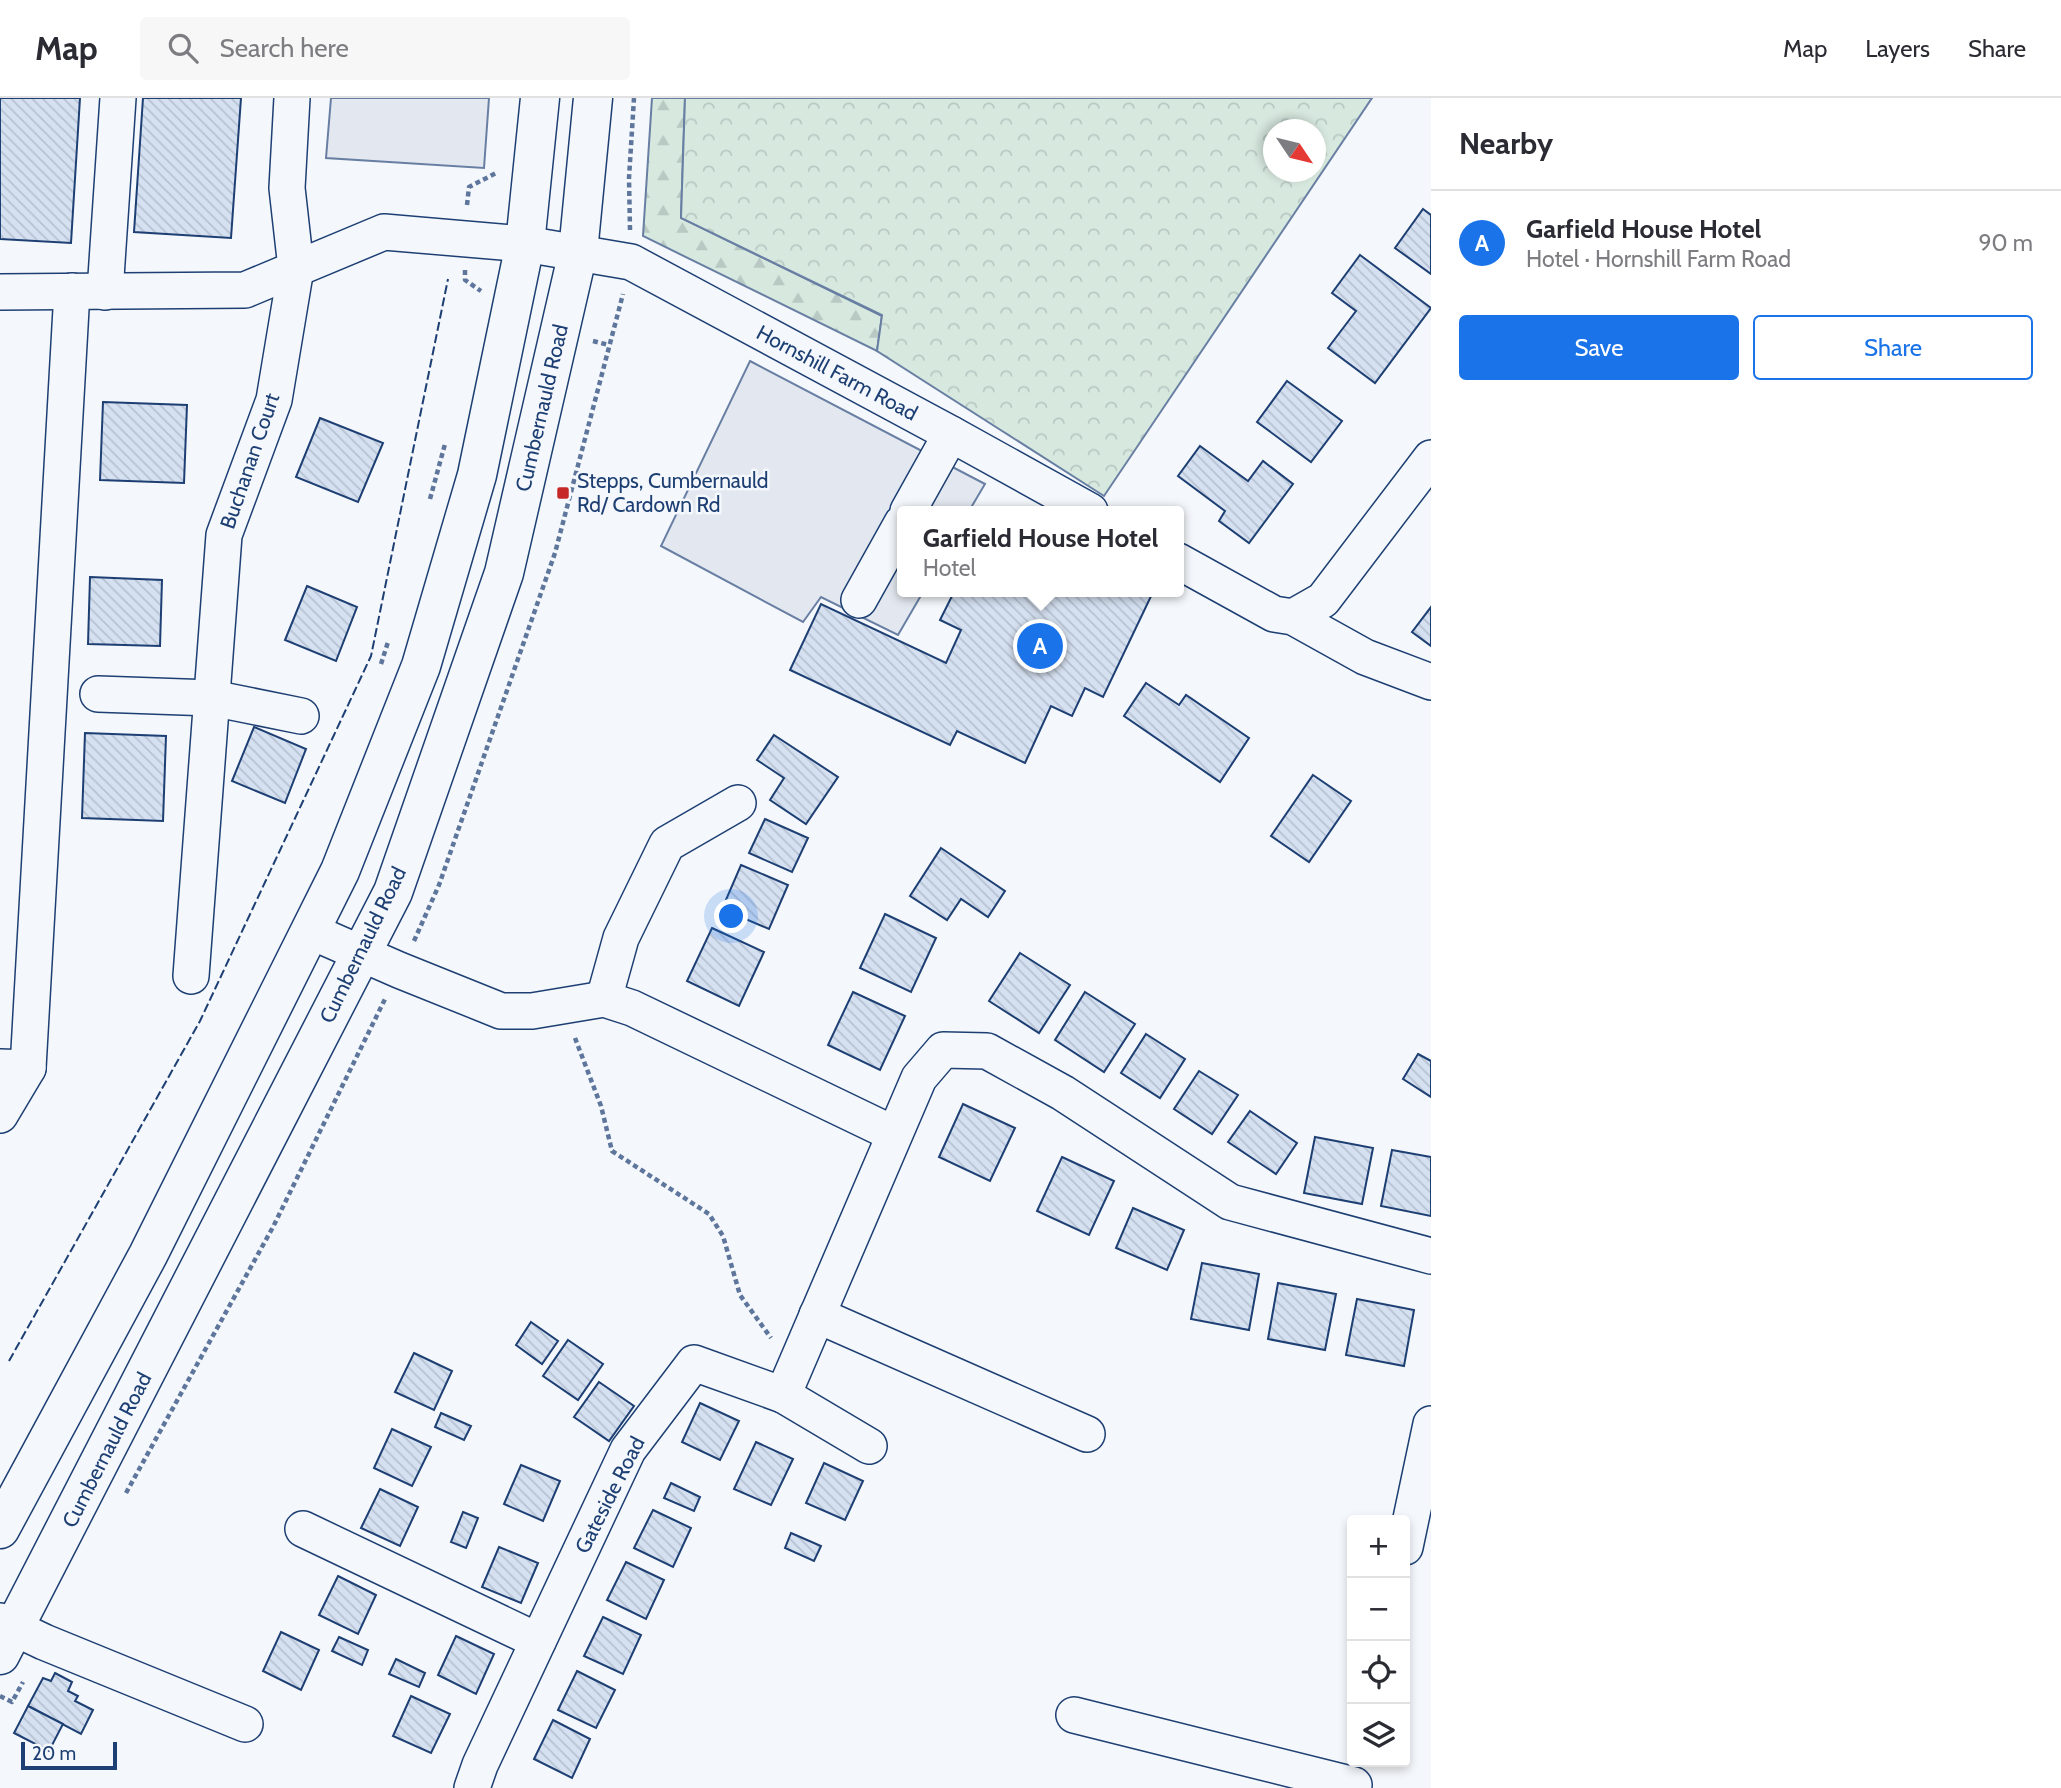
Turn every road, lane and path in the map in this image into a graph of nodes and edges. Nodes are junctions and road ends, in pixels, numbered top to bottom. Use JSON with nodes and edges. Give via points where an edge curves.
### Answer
{"nodes":[{"id":1,"x":118,"y":98,"type":"edge"},
{"id":2,"x":292,"y":98,"type":"edge"},
{"id":3,"x":540,"y":98,"type":"edge"},
{"id":4,"x":593,"y":98,"type":"edge"},
{"id":5,"x":509,"y":167,"type":"dead end"},
{"id":6,"x":464,"y":237,"type":"junction"},
{"id":7,"x":525,"y":244,"type":"junction"},
{"id":8,"x":578,"y":252,"type":"junction"},
{"id":9,"x":296,"y":268,"type":"junction"},
{"id":10,"x":0,"y":292,"type":"edge"},
{"id":11,"x":89,"y":292,"type":"junction"},
{"id":12,"x":484,"y":293,"type":"dead end"},
{"id":13,"x":447,"y":433,"type":"dead end"},
{"id":14,"x":951,"y":434,"type":"junction"},
{"id":15,"x":1431,"y":458,"type":"edge"},
{"id":16,"x":430,"y":500,"type":"dead end"},
{"id":17,"x":911,"y":506,"type":"edge"},
{"id":18,"x":1081,"y":506,"type":"edge"},
{"id":19,"x":897,"y":532,"type":"edge"},
{"id":20,"x":1184,"y":564,"type":"edge"},
{"id":21,"x":859,"y":600,"type":"dead end"},
{"id":22,"x":1293,"y":617,"type":"junction"},
{"id":23,"x":391,"y":632,"type":"dead end"},
{"id":24,"x":378,"y":672,"type":"dead end"},
{"id":25,"x":1431,"y":682,"type":"edge"},
{"id":26,"x":98,"y":694,"type":"dead end"},
{"id":27,"x":212,"y":698,"type":"junction"},
{"id":28,"x":302,"y":716,"type":"dead end"},
{"id":29,"x":738,"y":803,"type":"dead end"},
{"id":30,"x":310,"y":930,"type":"junction"},
{"id":31,"x":361,"y":953,"type":"junction"},
{"id":32,"x":191,"y":976,"type":"dead end"},
{"id":33,"x":604,"y":999,"type":"junction"},
{"id":34,"x":562,"y":1005,"type":"junction"},
{"id":35,"x":14,"y":1067,"type":"edge"},
{"id":36,"x":0,"y":1115,"type":"edge"},
{"id":37,"x":894,"y":1134,"type":"junction"},
{"id":38,"x":1431,"y":1256,"type":"edge"},
{"id":39,"x":817,"y":1314,"type":"junction"},
{"id":40,"x":788,"y":1382,"type":"junction"},
{"id":41,"x":1431,"y":1424,"type":"edge"},
{"id":42,"x":1087,"y":1434,"type":"dead end"},
{"id":43,"x":869,"y":1446,"type":"dead end"},
{"id":44,"x":1410,"y":1523,"type":"edge"},
{"id":45,"x":0,"y":1529,"type":"edge"},
{"id":46,"x":303,"y":1529,"type":"dead end"},
{"id":47,"x":5,"y":1635,"type":"edge"},
{"id":48,"x":538,"y":1641,"type":"junction"},
{"id":49,"x":1074,"y":1715,"type":"dead end"},
{"id":50,"x":244,"y":1724,"type":"dead end"},
{"id":51,"x":1356,"y":1778,"type":"edge"},
{"id":52,"x":472,"y":1788,"type":"edge"}],
"edges":[{"from":1,"to":11,"type":"street"},
{"from":2,"to":9,"type":"street","name":"Buchanan Court","via":[[286,188]]},
{"from":3,"to":7,"type":"main road"},
{"from":4,"to":8,"type":"main road","name":"Cumbernauld Road"},
{"from":5,"to":6,"type":"path","via":[[469,187]]},
{"from":6,"to":7,"type":"street","name":"Hornshill Farm Road"},
{"from":6,"to":9,"type":"street","name":"Hornshill Farm Road","via":[[384,232]]},
{"from":6,"to":12,"type":"path","via":[[465,280]]},
{"from":7,"to":8,"type":"street","name":"Hornshill Farm Road"},
{"from":7,"to":30,"type":"main road","via":[[477,475],[421,666],[340,871]]},
{"from":8,"to":14,"type":"street","name":"Hornshill Farm Road","via":[[631,262]]},
{"from":8,"to":31,"type":"main road","name":"Cumbernauld Road","via":[[504,573],[393,892]]},
{"from":9,"to":11,"type":"street","name":"Hornshill Farm Road","via":[[245,290]]},
{"from":9,"to":27,"type":"street","name":"Buchanan Court","via":[[274,400],[224,536]]},
{"from":10,"to":11,"type":"street","name":"Hornshill Farm Road"},
{"from":11,"to":35,"type":"street"},
{"from":13,"to":16,"type":"path"},
{"from":14,"to":17,"type":"street"},
{"from":14,"to":18,"type":"street","name":"Hornshill Farm Road"},
{"from":15,"to":22,"type":"street","via":[[1323,600]]},
{"from":19,"to":21,"type":"street"},
{"from":20,"to":22,"type":"street","via":[[1274,614]]},
{"from":22,"to":25,"type":"street","via":[[1365,657]]},
{"from":23,"to":24,"type":"path"},
{"from":26,"to":27,"type":"street"},
{"from":27,"to":28,"type":"street"},
{"from":27,"to":32,"type":"street","name":"Buchanan Court"},
{"from":29,"to":33,"type":"street","via":[[667,844],[621,937]]},
{"from":30,"to":31,"type":"street"},
{"from":30,"to":45,"type":"main road","via":[[148,1255]]},
{"from":31,"to":34,"type":"street","via":[[502,1011]]},
{"from":31,"to":47,"type":"main road","name":"Cumbernauld Road"},
{"from":33,"to":34,"type":"street"},
{"from":33,"to":37,"type":"street","via":[[632,1008]]},
{"from":34,"to":40,"type":"path","via":[[601,1107],[612,1152],[709,1214],[723,1236],[740,1295]]},
{"from":35,"to":36,"type":"street"},
{"from":37,"to":38,"type":"street","via":[[919,1078],[943,1050],[987,1051],[1063,1093],[1230,1202]]},
{"from":37,"to":39,"type":"street"},
{"from":39,"to":40,"type":"street"},
{"from":39,"to":42,"type":"street"},
{"from":40,"to":43,"type":"street"},
{"from":40,"to":48,"type":"street","name":"Gateside Road","via":[[694,1363],[628,1450]]},
{"from":41,"to":44,"type":"street"},
{"from":46,"to":48,"type":"street"},
{"from":47,"to":50,"type":"street"},
{"from":48,"to":52,"type":"street","name":"Gateside Road"},
{"from":49,"to":51,"type":"street"}]}
